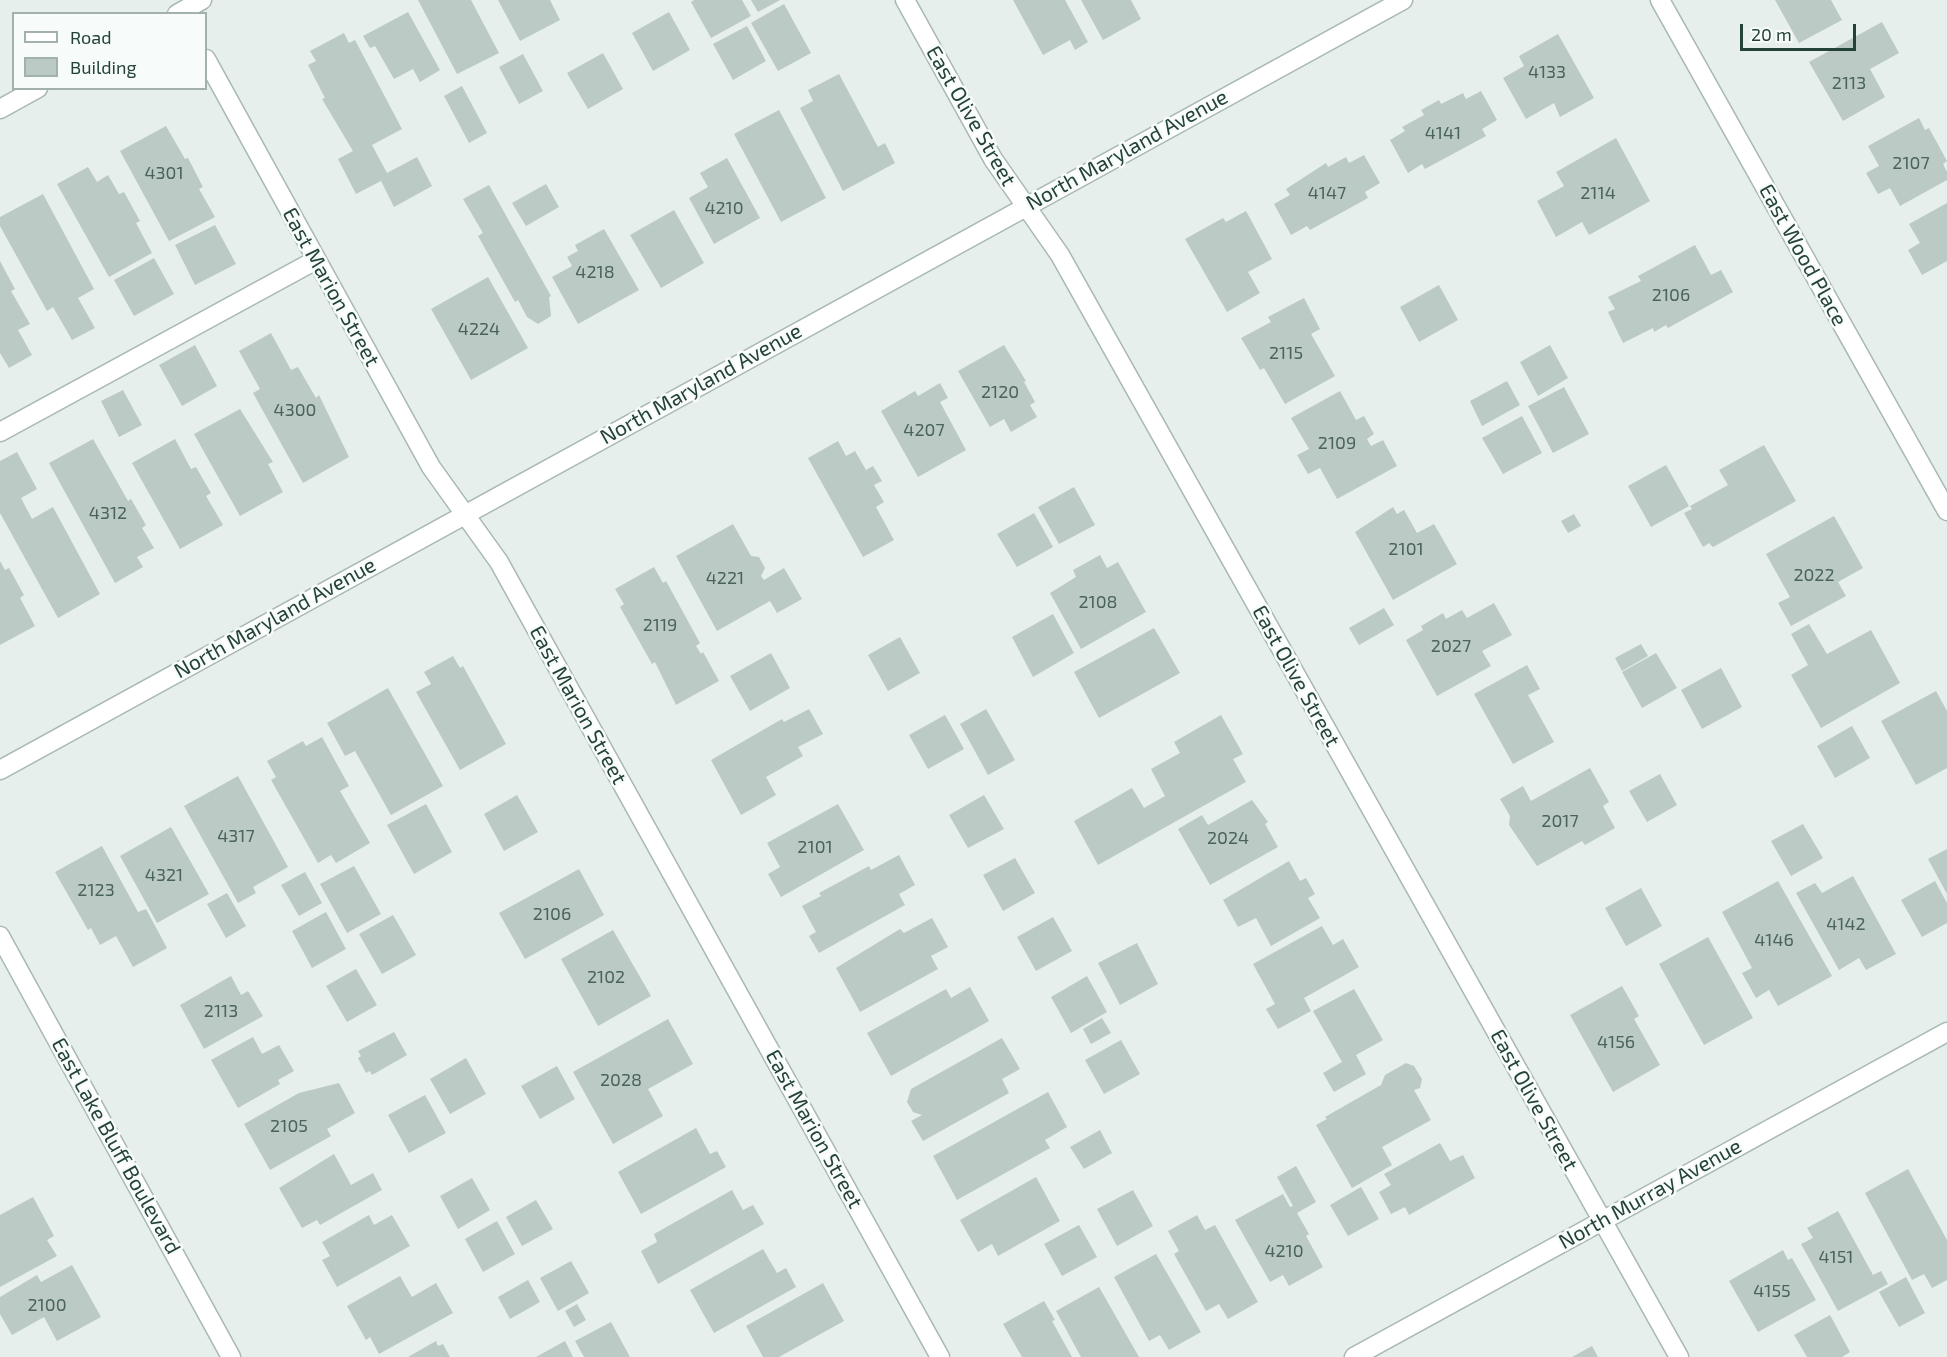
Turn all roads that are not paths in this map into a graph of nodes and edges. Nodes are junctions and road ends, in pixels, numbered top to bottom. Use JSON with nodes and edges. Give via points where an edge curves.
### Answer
{"nodes":[{"id":1,"x":202,"y":0,"type":"edge"},
{"id":2,"x":905,"y":0,"type":"edge"},
{"id":3,"x":1403,"y":0,"type":"edge"},
{"id":4,"x":1660,"y":0,"type":"edge"},
{"id":5,"x":177,"y":10,"type":"edge"},
{"id":6,"x":207,"y":61,"type":"edge"},
{"id":7,"x":34,"y":90,"type":"edge"},
{"id":8,"x":0,"y":109,"type":"edge"},
{"id":9,"x":1025,"y":206,"type":"junction"},
{"id":10,"x":316,"y":260,"type":"junction"},
{"id":11,"x":0,"y":432,"type":"edge"},
{"id":12,"x":1947,"y":511,"type":"edge"},
{"id":13,"x":465,"y":514,"type":"junction"},
{"id":14,"x":0,"y":770,"type":"edge"},
{"id":15,"x":0,"y":936,"type":"edge"},
{"id":16,"x":1947,"y":1032,"type":"edge"},
{"id":17,"x":1602,"y":1220,"type":"junction"},
{"id":18,"x":231,"y":1357,"type":"edge"},
{"id":19,"x":940,"y":1357,"type":"edge"},
{"id":20,"x":1354,"y":1357,"type":"edge"},
{"id":21,"x":1679,"y":1357,"type":"edge"}],
"edges":[{"from":1,"to":5,"type":"street"},
{"from":2,"to":9,"type":"street","name":"East Olive Street","via":[[993,159]]},
{"from":3,"to":9,"type":"street","name":"North Maryland Avenue"},
{"from":4,"to":12,"type":"street","name":"East Wood Place"},
{"from":6,"to":10,"type":"street","name":"East Marion Street"},
{"from":7,"to":8,"type":"street"},
{"from":9,"to":13,"type":"street","name":"North Maryland Avenue"},
{"from":9,"to":17,"type":"street","name":"East Olive Street","via":[[1060,255]]},
{"from":10,"to":11,"type":"street"},
{"from":10,"to":13,"type":"street","name":"East Marion Street","via":[[431,467]]},
{"from":13,"to":14,"type":"street","name":"North Maryland Avenue"},
{"from":13,"to":19,"type":"street","name":"East Marion Street","via":[[499,562]]},
{"from":15,"to":18,"type":"street","name":"East Lake Bluff Boulevard"},
{"from":16,"to":17,"type":"street","name":"North Murray Avenue"},
{"from":17,"to":20,"type":"street","name":"North Murray Avenue"},
{"from":17,"to":21,"type":"street","name":"East Olive Street"}]}
